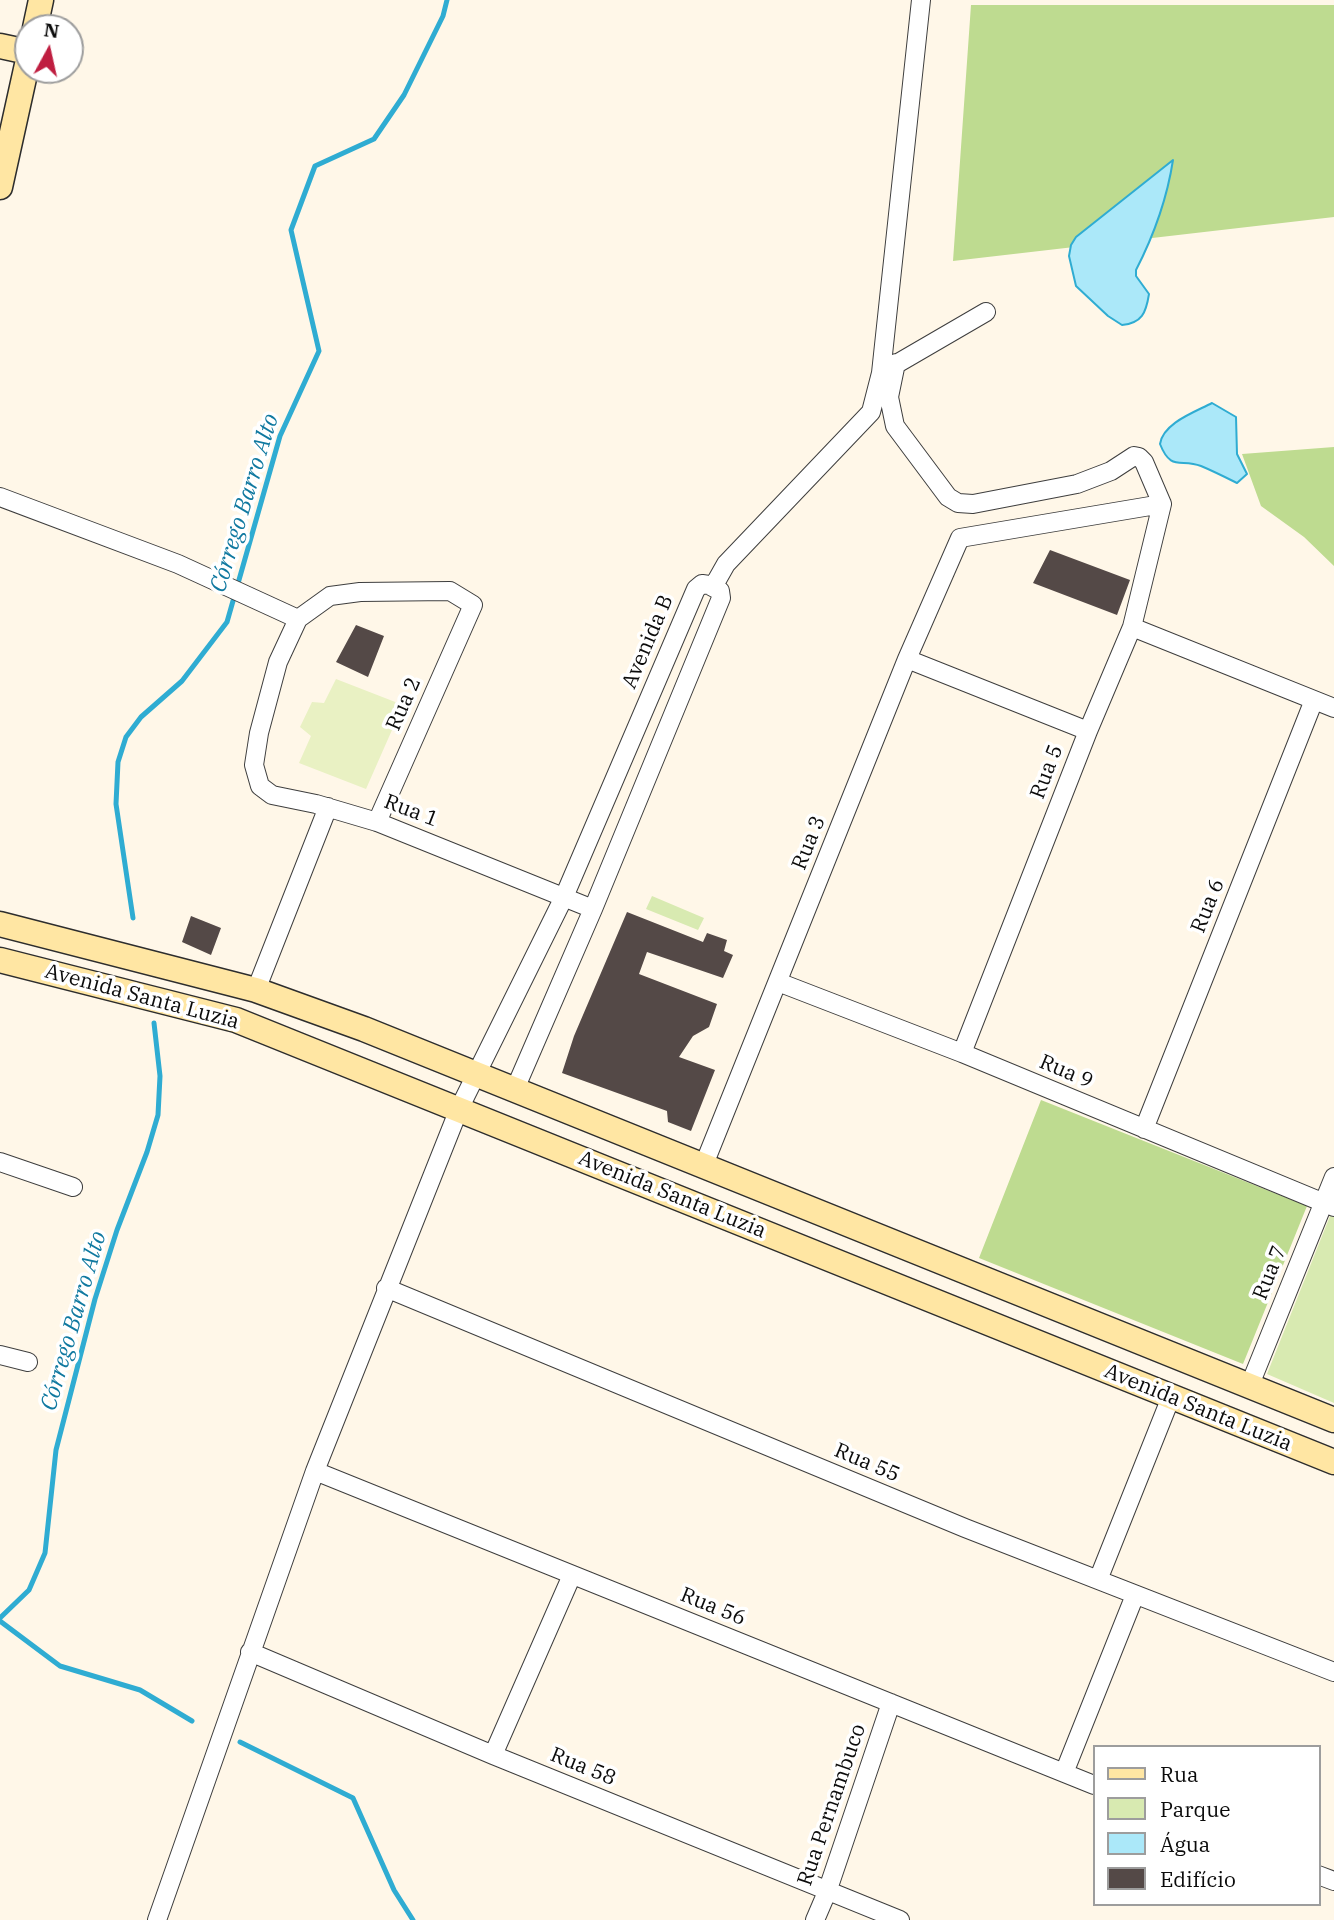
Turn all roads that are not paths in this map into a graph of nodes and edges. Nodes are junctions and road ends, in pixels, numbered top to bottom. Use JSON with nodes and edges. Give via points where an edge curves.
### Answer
{"nodes":[{"id":1,"x":921,"y":0,"type":"edge"},
{"id":2,"x":23,"y":84,"type":"edge"},
{"id":3,"x":0,"y":187,"type":"edge"},
{"id":4,"x":986,"y":312,"type":"dead end"},
{"id":5,"x":889,"y":368,"type":"junction"},
{"id":6,"x":0,"y":497,"type":"edge"},
{"id":7,"x":1162,"y":504,"type":"junction"},
{"id":8,"x":713,"y":587,"type":"junction"},
{"id":9,"x":298,"y":619,"type":"junction"},
{"id":10,"x":1132,"y":627,"type":"junction"},
{"id":11,"x":907,"y":659,"type":"junction"},
{"id":12,"x":1314,"y":700,"type":"junction"},
{"id":13,"x":1334,"y":708,"type":"edge"},
{"id":14,"x":1088,"y":731,"type":"junction"},
{"id":15,"x":328,"y":807,"type":"junction"},
{"id":16,"x":377,"y":822,"type":"junction"},
{"id":17,"x":564,"y":897,"type":"junction"},
{"id":18,"x":593,"y":909,"type":"junction"},
{"id":19,"x":0,"y":924,"type":"edge"},
{"id":20,"x":0,"y":960,"type":"edge"},
{"id":21,"x":778,"y":982,"type":"junction"},
{"id":22,"x":256,"y":990,"type":"junction"},
{"id":23,"x":962,"y":1053,"type":"junction"},
{"id":24,"x":476,"y":1075,"type":"junction"},
{"id":25,"x":515,"y":1089,"type":"junction"},
{"id":26,"x":459,"y":1109,"type":"junction"},
{"id":27,"x":1144,"y":1129,"type":"junction"},
{"id":28,"x":0,"y":1162,"type":"edge"},
{"id":29,"x":703,"y":1167,"type":"junction"},
{"id":30,"x":1334,"y":1177,"type":"edge"},
{"id":31,"x":73,"y":1187,"type":"dead end"},
{"id":32,"x":1329,"y":1205,"type":"edge"},
{"id":33,"x":386,"y":1288,"type":"junction"},
{"id":34,"x":1013,"y":1292,"type":"junction"},
{"id":35,"x":999,"y":1327,"type":"junction"},
{"id":36,"x":0,"y":1355,"type":"edge"},
{"id":37,"x":28,"y":1362,"type":"dead end"},
{"id":38,"x":1249,"y":1387,"type":"junction"},
{"id":39,"x":1171,"y":1397,"type":"junction"},
{"id":40,"x":1334,"y":1420,"type":"edge"},
{"id":41,"x":1334,"y":1462,"type":"edge"},
{"id":42,"x":315,"y":1471,"type":"junction"},
{"id":43,"x":572,"y":1575,"type":"junction"},
{"id":44,"x":1098,"y":1580,"type":"junction"},
{"id":45,"x":1135,"y":1595,"type":"junction"},
{"id":46,"x":250,"y":1652,"type":"junction"},
{"id":47,"x":1334,"y":1672,"type":"edge"},
{"id":48,"x":891,"y":1703,"type":"junction"},
{"id":49,"x":493,"y":1755,"type":"junction"},
{"id":50,"x":1064,"y":1773,"type":"junction"},
{"id":51,"x":1092,"y":1784,"type":"edge"},
{"id":52,"x":827,"y":1892,"type":"junction"},
{"id":53,"x":157,"y":1920,"type":"edge"},
{"id":54,"x":815,"y":1920,"type":"edge"},
{"id":55,"x":900,"y":1920,"type":"edge"}],
"edges":[{"from":1,"to":5,"type":"street"},
{"from":2,"to":3,"type":"street"},
{"from":4,"to":5,"type":"street"},
{"from":5,"to":7,"type":"street","via":[[895,426],[948,497],[958,503],[1077,484],[1134,456],[1144,462]]},
{"from":5,"to":8,"type":"street","via":[[871,412],[726,564]]},
{"from":6,"to":9,"type":"street","via":[[178,564]]},
{"from":7,"to":10,"type":"street","name":"Rua 5"},
{"from":7,"to":11,"type":"street","name":"Rua 3","via":[[960,538]]},
{"from":8,"to":17,"type":"street","name":"Avenida B","via":[[702,584],[695,589]]},
{"from":8,"to":18,"type":"street","via":[[721,598]]},
{"from":9,"to":15,"type":"street","name":"Rua 1","via":[[268,694],[254,765],[260,786],[272,796]]},
{"from":9,"to":16,"type":"street","name":"Rua 2","via":[[330,596],[360,592],[450,592],[473,605]]},
{"from":10,"to":12,"type":"street"},
{"from":10,"to":14,"type":"street","name":"Rua 5"},
{"from":11,"to":14,"type":"street"},
{"from":11,"to":21,"type":"street","name":"Rua 3"},
{"from":12,"to":13,"type":"street"},
{"from":12,"to":27,"type":"street","name":"Rua 6"},
{"from":14,"to":23,"type":"street","name":"Rua 5"},
{"from":15,"to":16,"type":"street","name":"Rua 1"},
{"from":15,"to":22,"type":"street"},
{"from":16,"to":17,"type":"street","name":"Rua 1"},
{"from":17,"to":18,"type":"street","name":"Rua 1"},
{"from":17,"to":24,"type":"street","name":"Avenida B"},
{"from":18,"to":25,"type":"street"},
{"from":19,"to":22,"type":"street","name":"Avenida Santa Luzia"},
{"from":20,"to":26,"type":"street","name":"Avenida Santa Luzia","via":[[236,1020]]},
{"from":21,"to":23,"type":"street","name":"Rua 9"},
{"from":21,"to":29,"type":"street","name":"Rua 3"},
{"from":22,"to":24,"type":"street","name":"Avenida Santa Luzia"},
{"from":23,"to":27,"type":"street","name":"Rua 9"},
{"from":24,"to":25,"type":"street","name":"Avenida Santa Luzia"},
{"from":24,"to":26,"type":"street","name":"Avenida B"},
{"from":25,"to":29,"type":"street","name":"Avenida Santa Luzia"},
{"from":26,"to":33,"type":"street","name":"Avenida B"},
{"from":26,"to":35,"type":"street","name":"Avenida Santa Luzia"},
{"from":27,"to":32,"type":"street","name":"Rua 9"},
{"from":28,"to":31,"type":"street"},
{"from":29,"to":34,"type":"street","name":"Avenida Santa Luzia"},
{"from":30,"to":32,"type":"street","name":"Rua 7"},
{"from":32,"to":38,"type":"street","name":"Rua 7"},
{"from":33,"to":42,"type":"street","name":"Avenida B"},
{"from":33,"to":44,"type":"street","name":"Rua 55"},
{"from":34,"to":35,"type":"street"},
{"from":34,"to":38,"type":"street","name":"Avenida Santa Luzia"},
{"from":35,"to":39,"type":"street","name":"Avenida Santa Luzia"},
{"from":36,"to":37,"type":"street"},
{"from":38,"to":40,"type":"street","name":"Avenida Santa Luzia"},
{"from":39,"to":41,"type":"street","name":"Avenida Santa Luzia"},
{"from":39,"to":44,"type":"street"},
{"from":42,"to":43,"type":"street","name":"Rua 56"},
{"from":42,"to":46,"type":"street","name":"Avenida B"},
{"from":43,"to":48,"type":"street","name":"Rua 56"},
{"from":43,"to":49,"type":"street"},
{"from":44,"to":45,"type":"street","name":"Rua 55"},
{"from":45,"to":47,"type":"street","name":"Rua 55"},
{"from":45,"to":50,"type":"street"},
{"from":46,"to":49,"type":"street","name":"Rua 58"},
{"from":46,"to":53,"type":"street","name":"Avenida B"},
{"from":48,"to":50,"type":"street","name":"Rua 56"},
{"from":48,"to":52,"type":"street","name":"Rua Pernambuco"},
{"from":49,"to":52,"type":"street","name":"Rua 58"},
{"from":50,"to":51,"type":"street","name":"Rua 56"},
{"from":52,"to":54,"type":"street","name":"Rua Pernambuco"},
{"from":52,"to":55,"type":"street","name":"Rua 58"}]}
